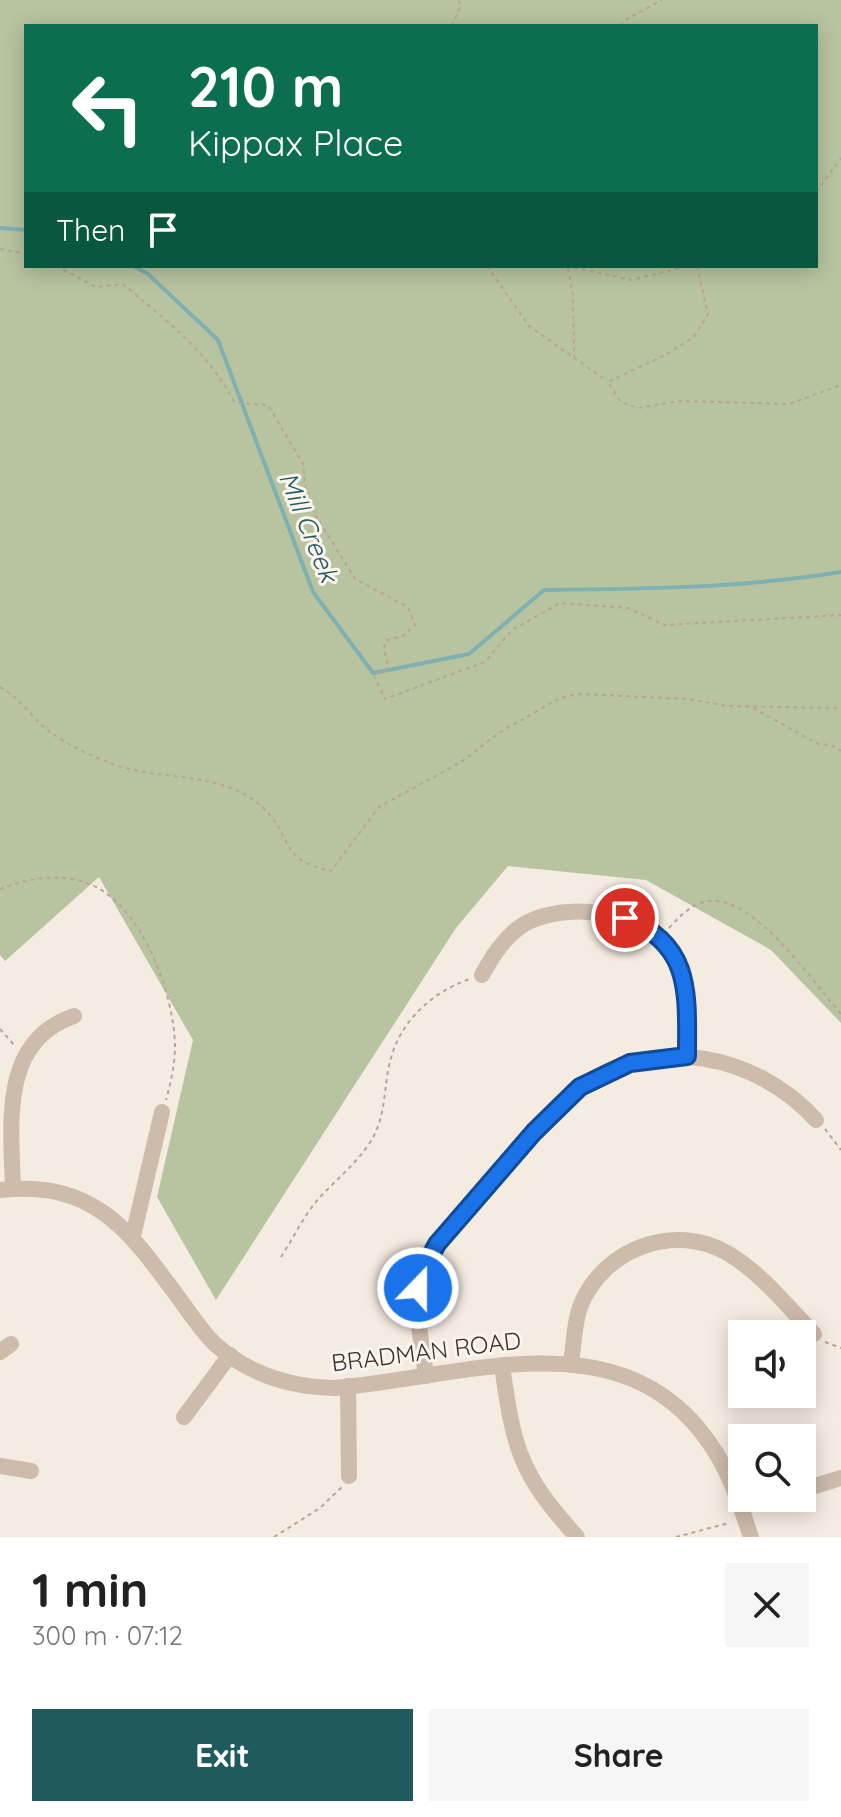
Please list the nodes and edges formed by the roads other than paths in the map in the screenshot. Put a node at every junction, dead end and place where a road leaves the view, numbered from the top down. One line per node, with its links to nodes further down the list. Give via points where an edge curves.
1 (482, 975): 3 (street, via 503,943 535,919 580,913 641,925 674,956 687,990)
2 (74, 1016): 6 (street, via 50,1027 23,1056 16,1072)
3 (687, 1056): 5 (street, via 770,1079); 12 (street, via 630,1063 580,1087 437,1244 418,1288)
4 (162, 1112): 7 (street)
5 (816, 1120)
6 (6, 1189): 7 (street, BRADMAN ROAD, via 73,1197 114,1218)
7 (133, 1236): 9 (street, BRADMAN ROAD, via 201,1328)
8 (800, 1320): 10 (street, via 727,1253 696,1242 664,1240 620,1258 594,1282 580,1308)
9 (230, 1355): 13 (street, BRADMAN ROAD, via 289,1383); 14 (street)
10 (571, 1362): 11 (street, BRADMAN ROAD); 19 (street, BRADMAN ROAD, via 625,1376 678,1408 716,1453)
11 (502, 1366): 12 (street, BRADMAN ROAD); 22 (street, via 523,1466 539,1494)
12 (426, 1376): 13 (street, BRADMAN ROAD)
13 (348, 1386): 17 (street)
14 (184, 1417)
15 (0, 1466): 16 (street)
16 (31, 1471)
17 (349, 1476)
18 (841, 1478): 20 (street)
19 (728, 1479)
20 (816, 1486)
21 (743, 1512): 23 (street, BRADMAN ROAD)
22 (577, 1537)
23 (751, 1537)

